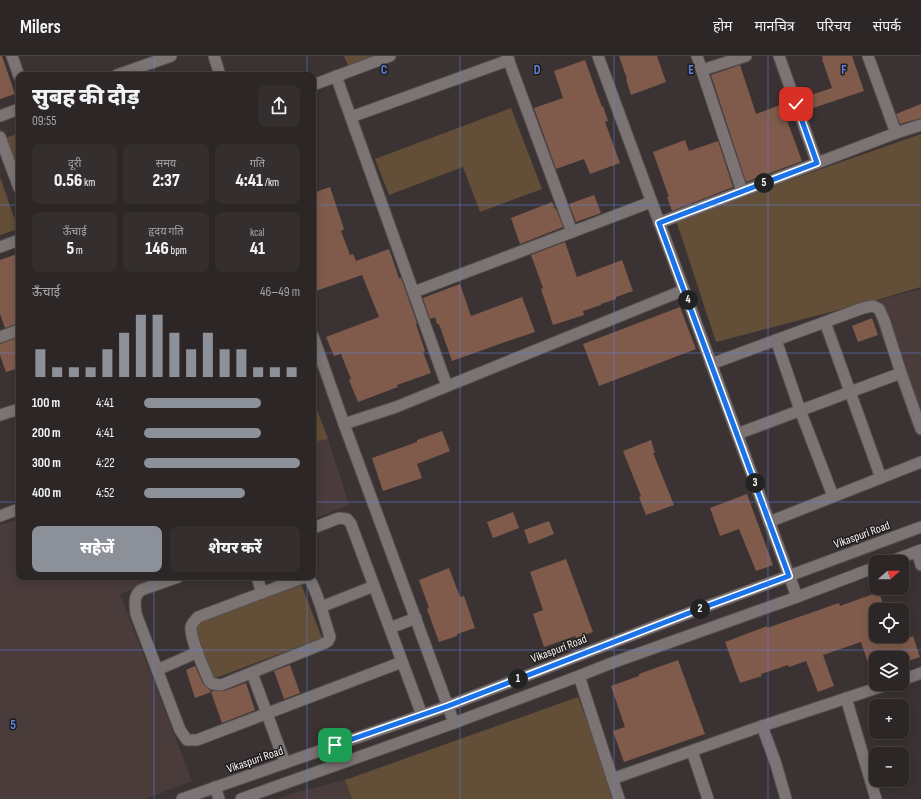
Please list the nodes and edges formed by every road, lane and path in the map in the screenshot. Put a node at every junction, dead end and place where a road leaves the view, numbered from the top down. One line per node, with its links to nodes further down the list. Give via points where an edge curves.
1 (12, 56): 12 (street)
2 (171, 56): 13 (street)
3 (390, 56): 15 (street)
4 (598, 56): 26 (street)
5 (697, 56): 11 (street)
6 (746, 56): 11 (street)
7 (779, 56): 23 (street)
8 (868, 56): 21 (street)
9 (217, 57): 14 (street)
10 (508, 58): 19 (street); 28 (street)
11 (702, 70): 25 (street)
12 (18, 72)
13 (126, 72)
14 (220, 72)
15 (336, 76): 16 (street); 19 (street)
16 (316, 84)
17 (16, 110): 18 (street)
18 (0, 116)
19 (351, 117): 32 (street)
20 (921, 125): 21 (street)
21 (896, 133): 23 (street)
22 (0, 137): 24 (street)
23 (817, 163): 25 (street)
24 (16, 180)
25 (742, 191): 27 (street)
26 (651, 202): 27 (street); 28 (street)
27 (659, 223): 31 (street)
28 (572, 232): 32 (street)
29 (16, 241): 30 (street)
30 (0, 247)
31 (684, 290): 38 (street); 40 (street)
32 (414, 292): 40 (street)
33 (825, 322): 36 (street); 39 (street, via 862,308 873,306 879,309); 41 (street)
34 (16, 331): 35 (street)
35 (0, 337)
36 (776, 340): 38 (street); 43 (street)
37 (316, 345): 45 (street)
38 (711, 364): 47 (street)
39 (901, 373): 41 (street); 46 (street)
40 (447, 386): 45 (street)
41 (849, 392): 43 (street); 49 (street)
42 (16, 410): 44 (street)
43 (800, 410): 47 (street); 50 (street)
44 (0, 415)
45 (344, 424): 69 (street)
46 (921, 429)
47 (737, 434): 53 (street)
48 (921, 462): 49 (street)
49 (881, 478): 50 (street)
50 (833, 496): 53 (street)
51 (16, 510): 52 (street)
52 (0, 516)
53 (769, 522): 60 (street)
54 (316, 527): 65 (street, via 339,518 347,519)
55 (921, 527): 60 (street, Vikaspuri Road)
56 (919, 551): 57 (street); 58 (street)
57 (908, 555)
58 (921, 565)
59 (869, 570): 67 (street)
60 (789, 576): 67 (street); 80 (street, Vikaspuri Road)
61 (169, 580): 73 (street, via 136,594 136,614)
62 (258, 580): 66 (street)
63 (296, 580): 66 (street)
64 (310, 580): 68 (street)
65 (374, 586): 68 (street); 70 (street)
66 (262, 593): 71 (street, via 198,617 191,627 192,638)
67 (797, 596): 76 (street)
68 (321, 607): 74 (street, via 330,637 328,641)
69 (416, 618): 70 (street); 80 (street)
70 (390, 628): 72 (street)
71 (198, 652): 73 (street); 74 (street, via 209,681 214,684 221,685)
72 (402, 662): 81 (street); 82 (street)
73 (157, 670): 81 (street, via 180,730 187,740 197,740)
74 (252, 673): 81 (street)
75 (921, 673): 77 (street)
76 (579, 676): 83 (street); 87 (street)
77 (909, 677)
78 (869, 691): 79 (street)
79 (846, 698): 84 (street); 95 (street)
80 (448, 706): 82 (street, Vikaspuri Road); 83 (street)
81 (267, 714): 86 (street)
82 (422, 715): 86 (street, Vikaspuri Road)
83 (454, 723): 91 (street)
84 (762, 726): 85 (street); 94 (street)
85 (692, 751): 87 (street); 93 (street)
86 (285, 763): 88 (street, Vikaspuri Road)
87 (612, 779): 92 (street)
88 (215, 787): 89 (street, Vikaspuri Road); 90 (street)
89 (182, 799)
90 (219, 799)
91 (241, 799)
92 (619, 799)
93 (708, 799)
94 (786, 799)
95 (876, 799)

